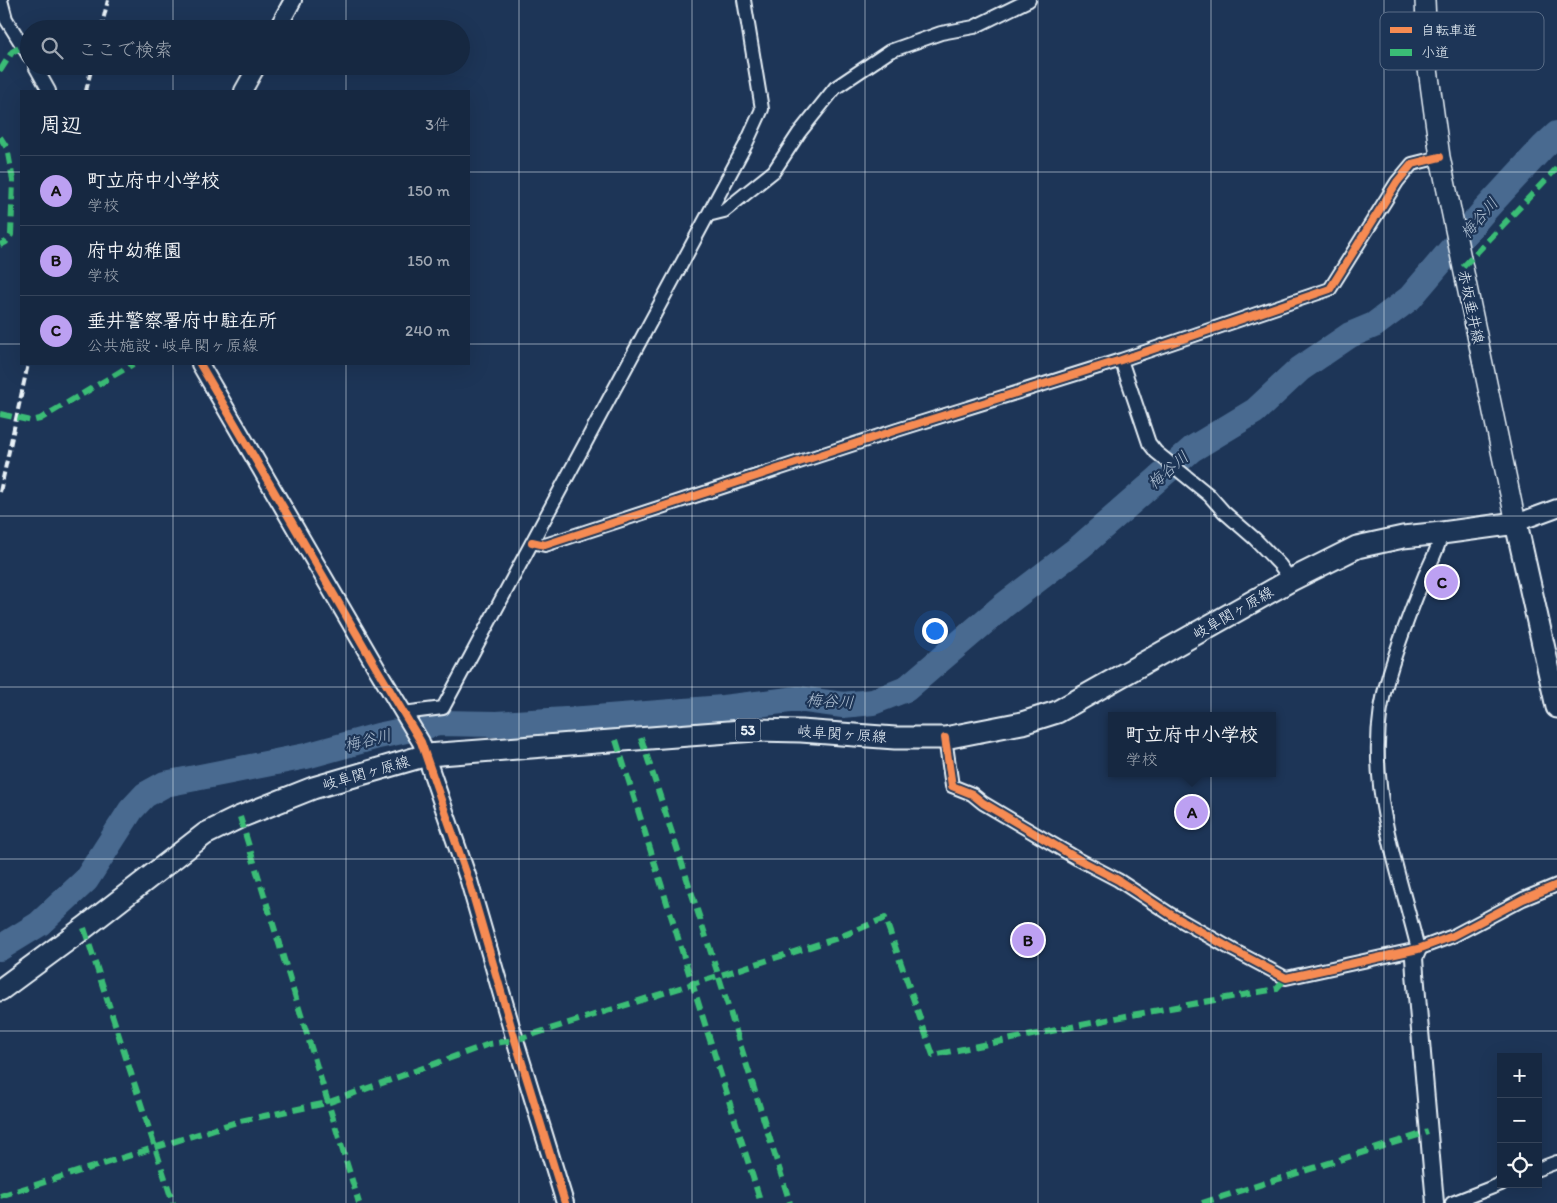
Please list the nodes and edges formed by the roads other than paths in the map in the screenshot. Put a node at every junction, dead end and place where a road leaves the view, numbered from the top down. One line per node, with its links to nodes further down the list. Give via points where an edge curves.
1 (1, 0): 6 (street, via 6,20)
2 (293, 0): 5 (street)
3 (744, 0): 13 (street, via 762,109)
4 (1029, 0): 13 (street, via 974,27 941,33 890,51 835,88 774,171 724,211)
5 (282, 20)
6 (20, 42)
7 (1428, 70): 12 (main road, 赤坂垂井線)
8 (40, 75): 10 (street)
9 (252, 75): 11 (street)
10 (48, 90)
11 (244, 90)
12 (1440, 157): 14 (street, via 1412,164 1397,182 1330,289); 17 (main road, 赤坂垂井線)
13 (708, 216): 19 (street)
14 (1121, 360): 19 (street, via 545,544); 20 (street, via 1149,442 1156,452 1209,495 1280,565)
15 (201, 365): 22 (street)
16 (1557, 508): 17 (street)
17 (1516, 523): 18 (main road, 岐阜関ヶ原線 / 53); 21 (main road)
18 (1442, 533): 20 (main road, 岐阜関ヶ原線 / 53, via 1357,547); 26 (street, via 1388,676 1381,706 1378,746 1378,780 1384,820)
19 (532, 542): 22 (street, via 443,708)
20 (1290, 580): 23 (main road, 岐阜関ヶ原線 / 53, via 1057,712 1022,723)
21 (1557, 707)
22 (405, 716): 24 (street)
23 (944, 738): 24 (main road, 岐阜関ヶ原線 / 53, via 755,730); 26 (street, via 952,786 972,794 1170,914 1286,978)
24 (424, 748): 27 (main road, 岐阜関ヶ原線 / 53, via 313,788 205,834); 31 (street, via 469,881)
25 (1557, 886): 26 (street, via 1523,899 1453,936)
26 (1418, 949): 32 (street, via 1414,973)
27 (0, 990)
28 (1557, 1162): 29 (street)
29 (1542, 1168)
30 (1497, 1186): 33 (street)
31 (565, 1203)
32 (1435, 1203)
33 (1452, 1203)

